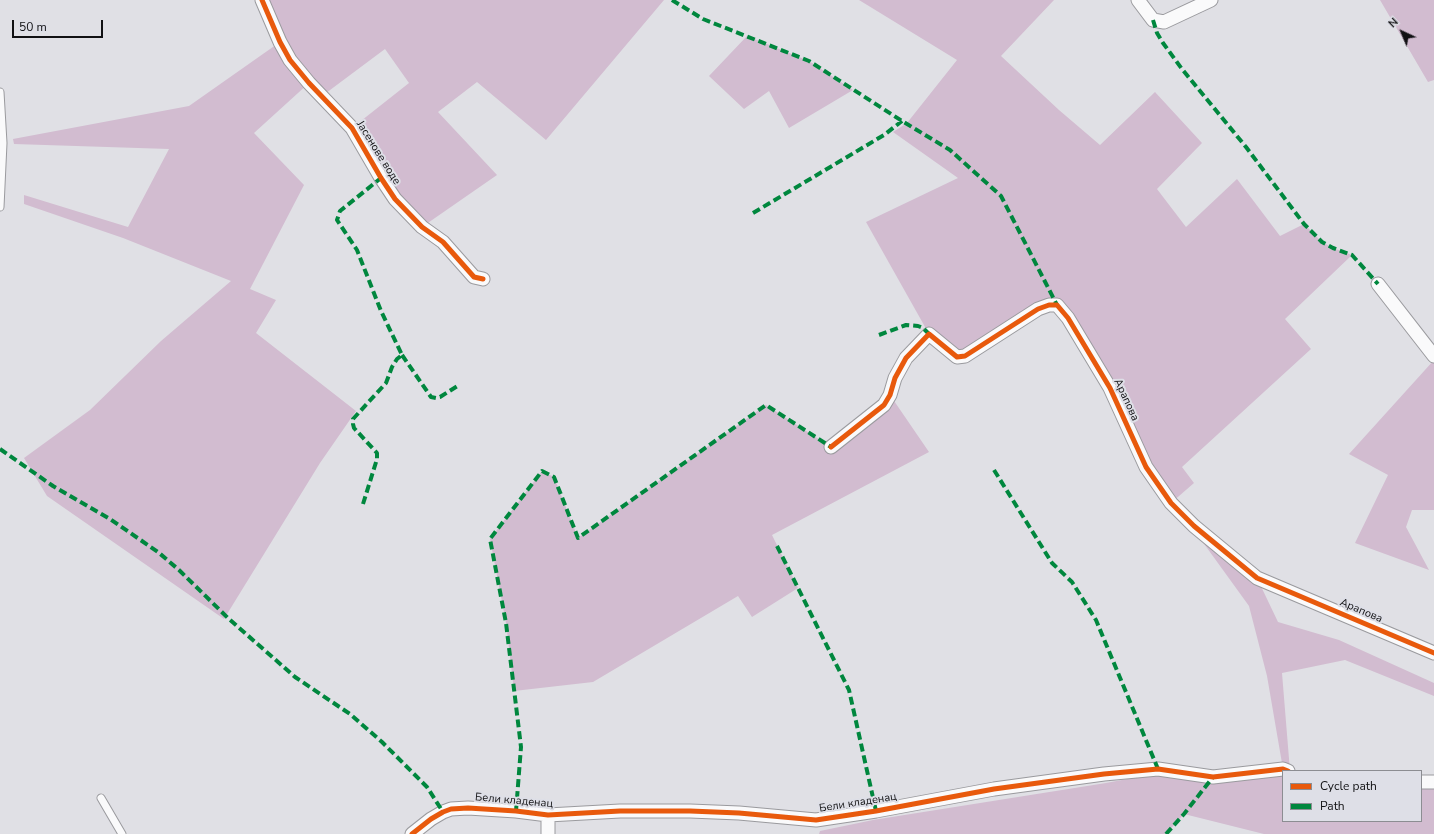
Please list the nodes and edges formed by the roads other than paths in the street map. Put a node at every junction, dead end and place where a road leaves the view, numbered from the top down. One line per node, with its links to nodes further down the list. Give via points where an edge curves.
1 (262, 0): 6 (street, Јасенове воде, via 290,60 352,128 395,199 422,228 442,242 474,277)
2 (1138, 0): 3 (street, via 1153,20 1164,22)
3 (1212, 0)
4 (0, 92): 5 (lane, via 4,143)
5 (0, 207)
6 (483, 279)
7 (1378, 284): 8 (street)
8 (1434, 356)
9 (831, 447): 10 (street, Арапова, via 884,405 906,358 929,334 957,357 965,356 1038,309 1057,305 1068,318 1110,388 1154,479 1171,503 1194,526 1257,578)
10 (1434, 653)
11 (1286, 770): 15 (street, Бели кладенац, via 1213,778 1158,769 1104,774 994,789 816,820 690,811)
12 (1422, 782): 13 (street)
13 (1434, 782)
14 (101, 798): 16 (lane)
15 (548, 815): 17 (street, Бели кладенац, via 516,810 451,809 431,819); 18 (street, Бели кладенац)
16 (122, 834)
17 (412, 834)
18 (548, 834)

